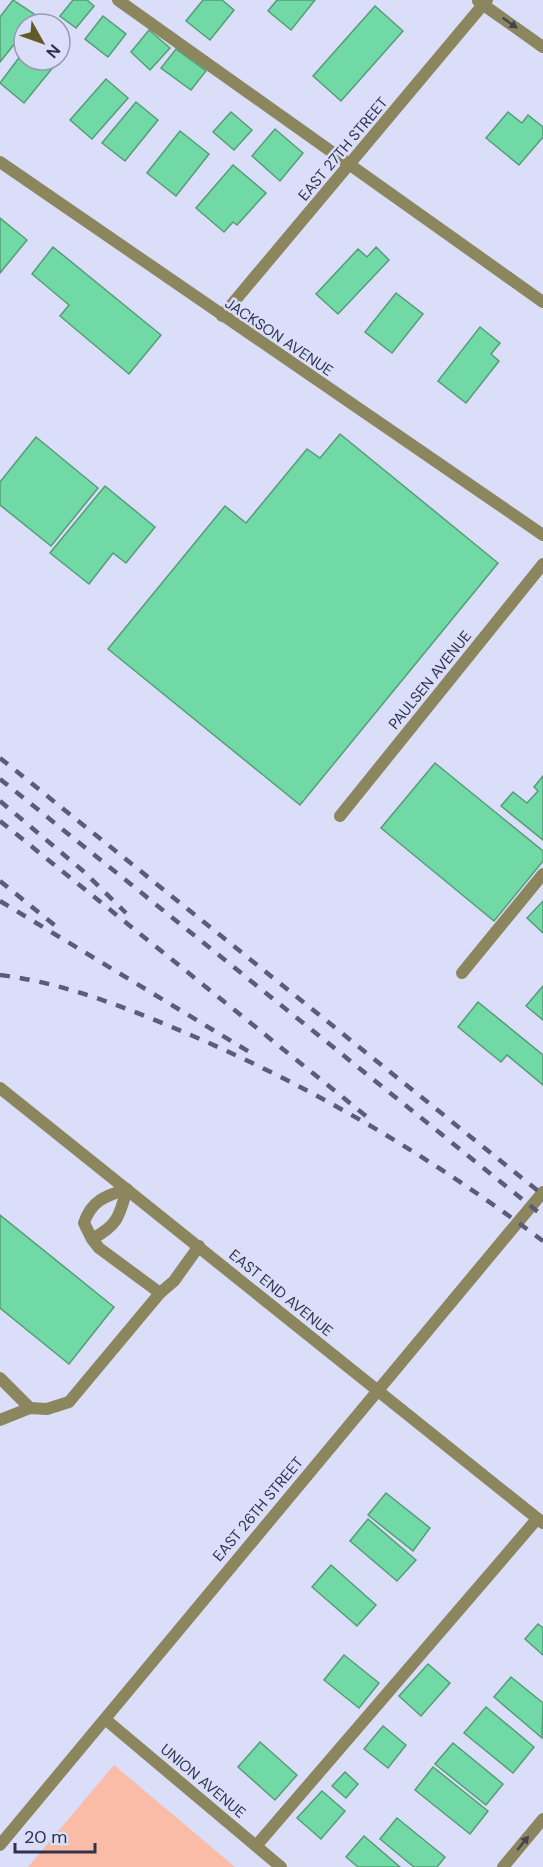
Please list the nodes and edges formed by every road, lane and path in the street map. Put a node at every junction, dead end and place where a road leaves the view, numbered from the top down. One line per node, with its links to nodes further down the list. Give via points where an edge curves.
1 (118, 0): 5 (street)
2 (482, 1): 3 (street, one-way to 3); 5 (street, EAST 27TH STREET)
3 (543, 46)
4 (0, 162): 7 (street, JACKSON AVENUE)
5 (349, 165): 6 (street); 7 (street, EAST 27TH STREET)
6 (543, 302)
7 (222, 316): 8 (street, JACKSON AVENUE)
8 (543, 535)
9 (543, 564): 10 (street, PAULSEN AVENUE)
10 (340, 816)
11 (543, 874): 12 (street)
12 (462, 974)
13 (0, 1088): 14 (street, EAST END AVENUE)
14 (127, 1189): 16 (street, via 112,1228); 16 (street, via 102,1197 88,1210 84,1223); 17 (street, EAST END AVENUE)
15 (542, 1193): 20 (street, EAST 26TH STREET)
16 (92, 1239): 18 (street)
17 (199, 1246): 18 (street, via 174,1281); 20 (street, EAST END AVENUE)
18 (160, 1293): 21 (street, via 69,1402 47,1409)
19 (0, 1378): 21 (street)
20 (377, 1389): 23 (street, EAST END AVENUE); 24 (street, EAST 26TH STREET)
21 (30, 1408): 22 (street)
22 (0, 1420)
23 (540, 1521): 27 (street)
24 (105, 1719): 26 (street, EAST 26TH STREET); 27 (street, UNION AVENUE)
25 (543, 1819): 29 (street, one-way to 25)
26 (0, 1845)
27 (255, 1846): 28 (street, UNION AVENUE)
28 (281, 1867)
29 (503, 1867)

